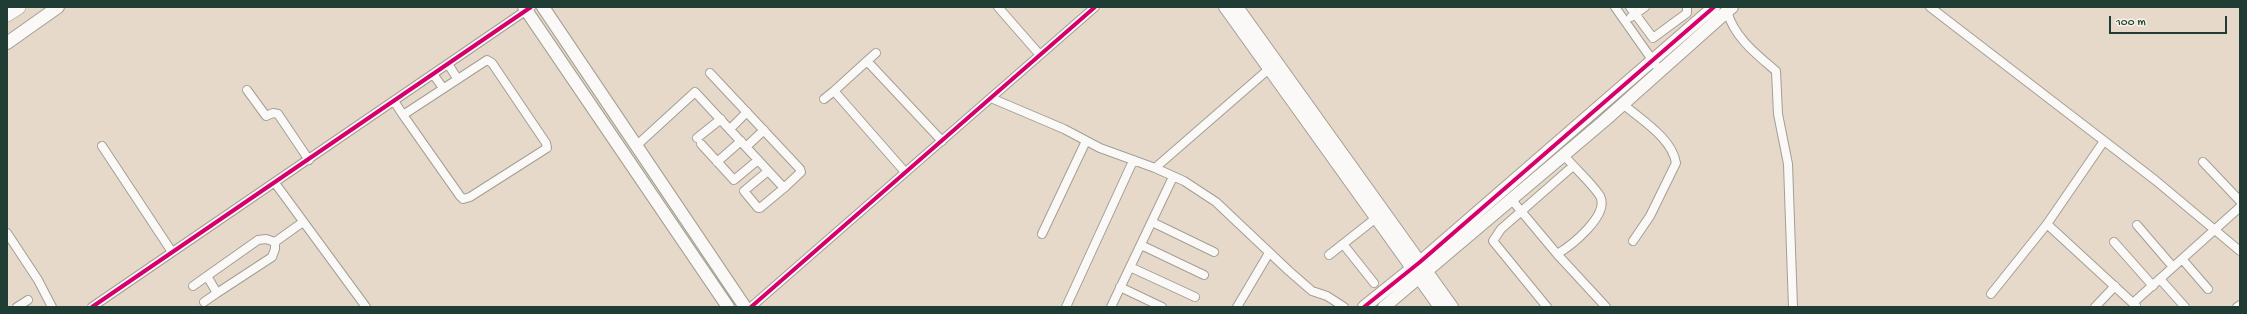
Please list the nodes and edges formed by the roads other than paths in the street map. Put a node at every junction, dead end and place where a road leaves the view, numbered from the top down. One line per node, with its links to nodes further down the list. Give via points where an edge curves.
1 (18, 7): 16 (highway)
2 (58, 7): 19 (street)
3 (543, 7): 46 (street)
4 (998, 7): 21 (street)
5 (1095, 7): 21 (street)
6 (1225, 7): 25 (street)
7 (1238, 7): 86 (street)
8 (1615, 7): 18 (street)
9 (1630, 7): 17 (street)
10 (1645, 7): 17 (street)
11 (1687, 7): 17 (street, via 1687,13 1653,38)
12 (1714, 7): 24 (street)
13 (1930, 7): 43 (street)
14 (527, 8): 23 (street); 107 (street)
15 (1729, 9): 24 (street); 121 (street, via 1730,22 1737,35 1776,71 1778,114 1788,164)
16 (7, 14)
17 (1635, 14): 18 (street)
18 (1625, 22): 24 (street)
19 (7, 43)
20 (876, 52): 22 (street)
21 (1040, 55): 32 (street)
22 (867, 61): 31 (street); 41 (street)
23 (448, 64): 27 (street); 28 (street)
24 (1656, 66): 35 (street); 86 (street)
25 (1270, 68): 54 (street); 64 (street)
26 (710, 73): 36 (street)
27 (433, 74): 29 (street); 34 (street)
28 (457, 78): 29 (street); 37 (street, via 484,61 490,61 547,148 463,199)
29 (443, 88): 37 (street)
30 (247, 90): 48 (street, via 266,116 278,114)
31 (834, 91): 33 (street); 56 (street)
32 (991, 98): 41 (street); 42 (street)
33 (824, 99)
34 (394, 101): 37 (street); 48 (street)
35 (1623, 104): 47 (street); 72 (street, via 1660,136 1675,155 1676,163 1650,216)
36 (747, 112): 39 (street); 40 (street)
37 (403, 115)
38 (720, 119): 39 (street); 46 (street, via 698,94 692,92); 51 (street, via 699,141)
39 (730, 129): 44 (street)
40 (764, 130): 44 (street); 59 (street, via 801,170)
41 (942, 141): 56 (street)
42 (1086, 141): 50 (street); 71 (street)
43 (2104, 141): 67 (street); 69 (street)
44 (743, 144): 49 (street); 51 (street)
45 (102, 146): 78 (street)
46 (636, 146): 108 (street)
47 (1564, 154): 53 (street); 60 (street)
48 (309, 160): 58 (street)
49 (758, 160): 51 (street, via 734,180); 55 (street)
50 (1134, 161): 54 (street); 110 (street)
51 (717, 162)
52 (2203, 162): 61 (street)
53 (1573, 166): 63 (street); 81 (street, via 1599,196 1601,208 1595,221)
54 (1155, 168): 57 (street)
55 (768, 171): 59 (street); 59 (street, via 744,191 758,208)
56 (905, 172): 109 (street)
57 (1172, 176): 66 (street); 80 (street, via 1216,202)
58 (274, 183): 65 (street); 78 (street)
59 (784, 188)
60 (1511, 199): 63 (street); 86 (street)
61 (2240, 201)
62 (2240, 207): 69 (street)
63 (1520, 211): 81 (street); 119 (street, via 1501,229 1493,241)
64 (1376, 218): 75 (street); 86 (street)
65 (303, 222): 73 (street); 106 (street)
66 (1152, 222): 76 (street); 79 (street)
67 (2047, 224): 92 (street); 97 (street)
68 (2137, 225): 85 (street)
69 (2214, 230): 77 (street); 83 (street)
70 (7, 233): 104 (street, via 38,280)
71 (1042, 234)
72 (1633, 241)
73 (275, 242): 88 (street, via 258,240); 96 (street, via 272,257)
74 (2114, 242): 93 (street)
75 (1343, 244): 82 (street); 90 (street)
76 (1141, 245): 84 (street); 87 (street)
77 (2240, 250)
78 (172, 252): 105 (street)
79 (1214, 252)
80 (1270, 253): 113 (street); 114 (street, via 1312,291 1327,296)
81 (1557, 254): 120 (street)
82 (1329, 255)
83 (2182, 259): 85 (street); 95 (street)
84 (1130, 267): 94 (street); 98 (street)
85 (2174, 267): 89 (street)
86 (1419, 269): 115 (street); 116 (street); 117 (street); 118 (street)
87 (1204, 275)
88 (207, 276): 91 (street); 96 (street)
89 (2160, 279): 93 (street); 123 (street)
90 (1374, 283)
91 (193, 286)
92 (2115, 286): 101 (street); 122 (street)
93 (2153, 286): 101 (street)
94 (1120, 287): 111 (street); 112 (street)
95 (2208, 289)
96 (217, 292): 100 (street)
97 (1991, 294)
98 (1195, 297)
99 (28, 300): 103 (street)
100 (204, 302)
101 (2135, 305)
102 (2240, 305): 124 (street)
103 (17, 307)
104 (52, 307)
105 (92, 307)
106 (366, 307)
107 (728, 307)
108 (745, 307)
109 (752, 307)
110 (1066, 307)
111 (1111, 307)
112 (1162, 307)
113 (1237, 307)
114 (1344, 307)
115 (1364, 307)
116 (1384, 307)
117 (1440, 307)
118 (1452, 307)
119 (1547, 307)
120 (1606, 307)
121 (1793, 307)
122 (2095, 307)
123 (2185, 307)
124 (2237, 307)

